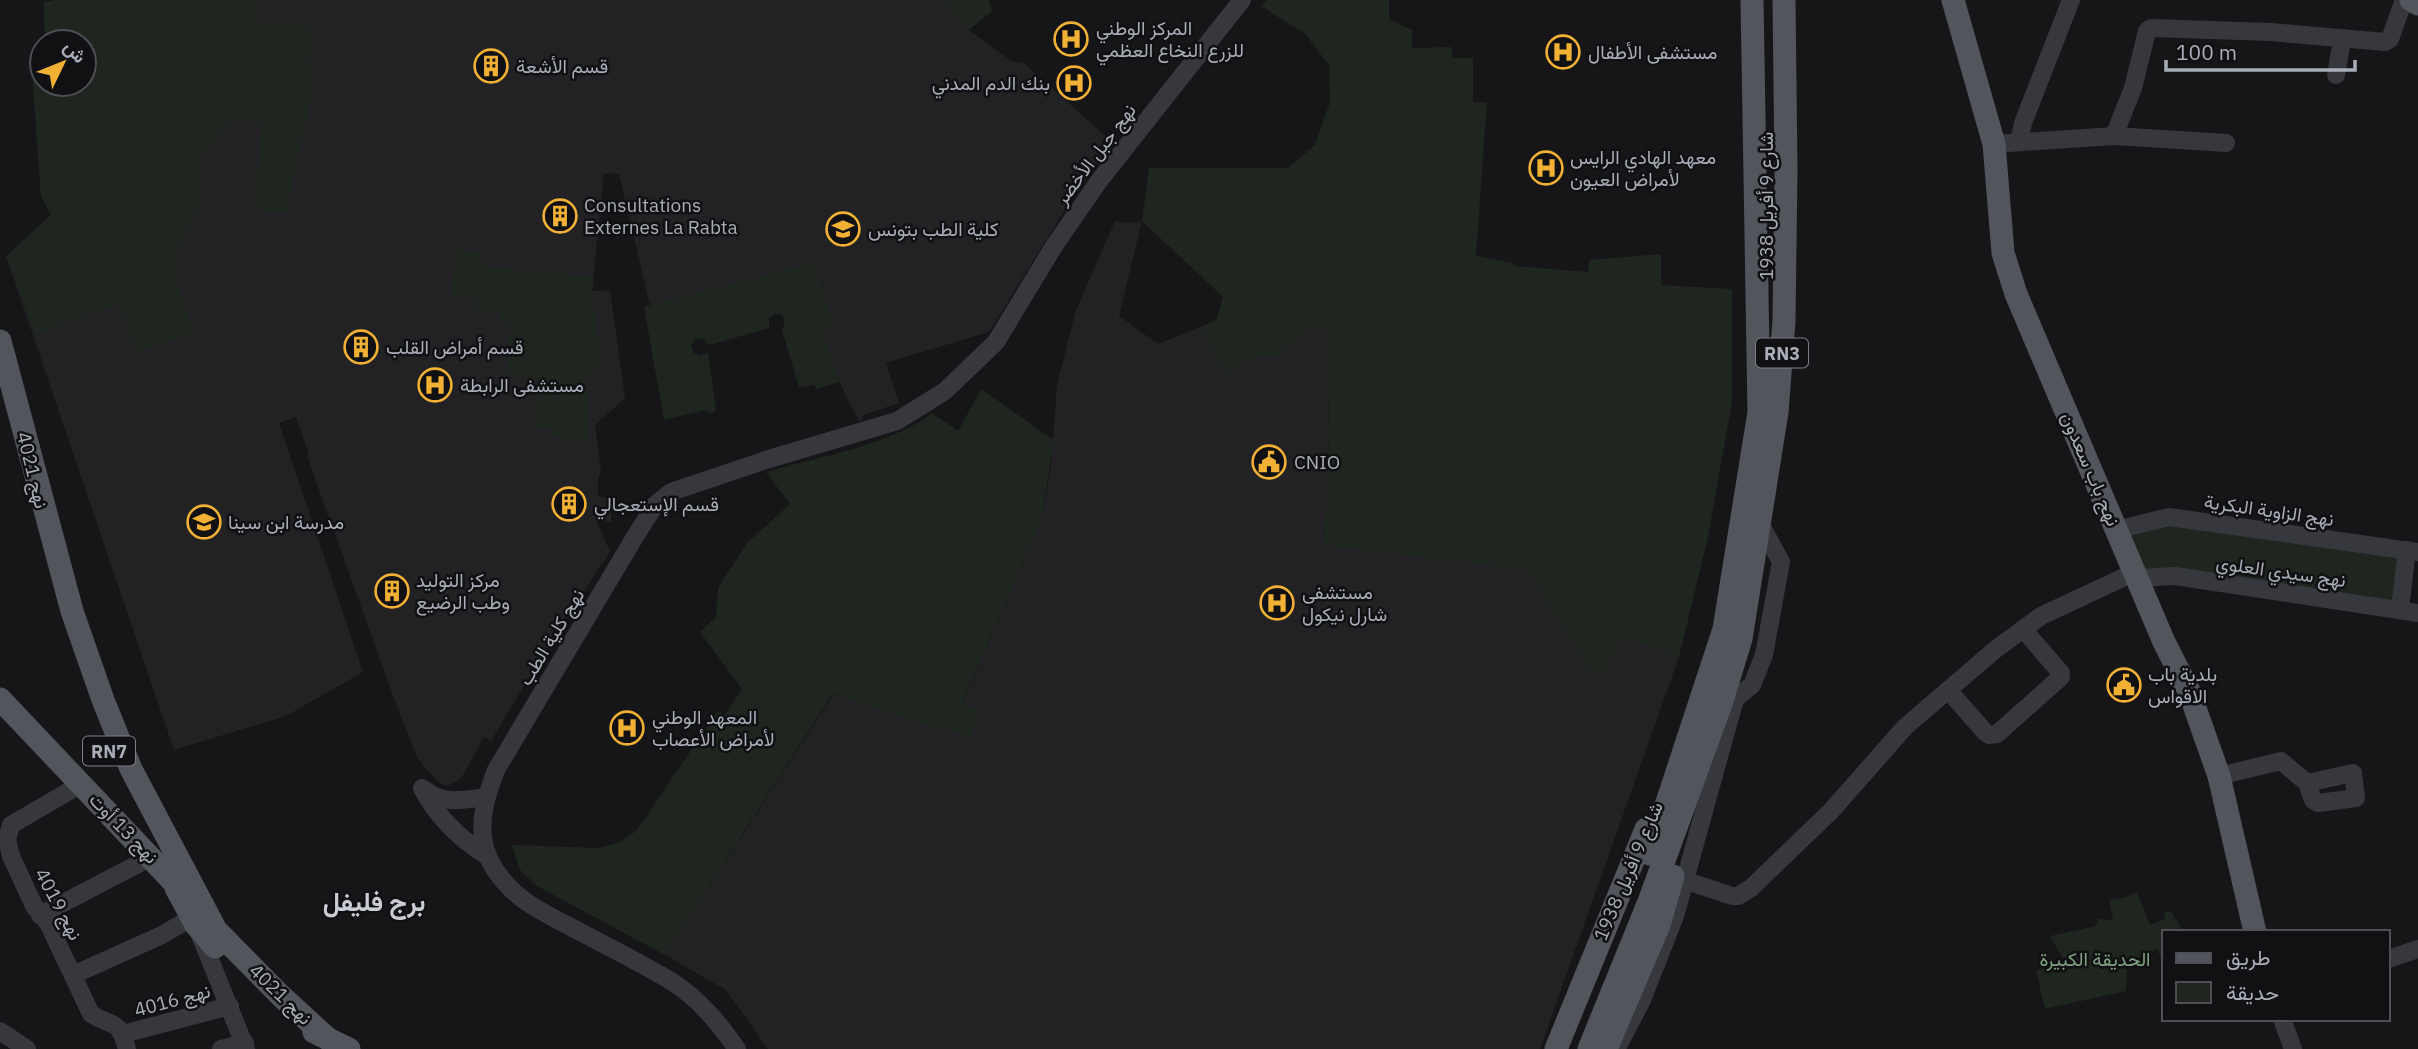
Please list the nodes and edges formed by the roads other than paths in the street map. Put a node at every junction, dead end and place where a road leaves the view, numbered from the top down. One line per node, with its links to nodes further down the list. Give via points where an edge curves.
1 (1242, 0): 18 (street, نهج جبل الأخضر, via 1099,181)
2 (1752, 0): 20 (main road, شارع 9 أفريل 1938 / RN3)
3 (1765, 0): 20 (main road, شارع 9 أفريل 1938, via 1764,391)
4 (1774, 0): 20 (main road, شارع 9 أفريل 1938, via 1779,321)
5 (1784, 0): 20 (main road, شارع 9 أفريل 1938 / RN3, via 1784,309)
6 (1954, 0): 16 (main road, نهج باب سعدون)
7 (2071, 0): 14 (street)
8 (2404, 0): 11 (street, via 2390,39)
9 (2411, 0): 10 (main road)
10 (2418, 4)
11 (2342, 40): 12 (street); 13 (street, via 2151,28)
12 (2336, 75)
13 (2114, 136): 14 (street); 15 (street)
14 (2018, 142): 16 (street)
15 (2226, 143)
16 (1994, 144): 22 (main road, نهج باب سعدون, via 2004,253 2016,294)
17 (0, 341): 41 (main road, نهج 4021 / RN7, via 64,585 99,688)
18 (996, 342): 34 (street, نهج كلية الطب, via 945,391 897,421 663,497 496,770)
19 (0, 399): 37 (main road, نهج 4021 / RN7, via 48,588 119,774)
20 (1768, 412): 21 (main road, شارع 9 أفريل 1938 / RN3); 29 (main road, شارع 9 أفريل 1938 / RN3)
21 (1761, 525): 29 (main road, شارع 9 أفريل 1938 / RN3, via 1739,650); 38 (street, via 1781,562 1764,654 1752,685 1735,699)
22 (2116, 530): 23 (street, نهج الزاوية البكرية, via 2169,517); 24 (main road, نهج باب سعدون)
23 (2413, 551): 25 (street)
24 (2136, 575): 25 (street, نهج سيدي العلوي, via 2175,576); 27 (street, via 2073,600); 31 (main road, نهج باب سعدون, via 2189,691)
25 (2400, 609): 26 (street, نهج سيدي العلوي)
26 (2418, 613)
27 (2023, 629): 28 (street); 28 (street, via 2062,677 1997,734 1984,733)
28 (1948, 690): 38 (street, via 1897,735 1831,811 1751,888 1732,896)
29 (1713, 698): 49 (main road, شارع 9 أفريل 1938 / RN3, via 1635,900); 49 (main road, شارع 9 أفريل 1938, via 1659,925); 55 (main road, شارع 9 أفريل 1938, via 1619,889)
30 (1, 713): 33 (main road, نهج 13 أوت); 37 (main road, نهج 13 أوت)
31 (2218, 776): 32 (street, via 2281,761); 40 (main road, نهج باب سعدون)
32 (2306, 783): 32 (street, via 2316,803 2356,798 2353,773)
33 (71, 790): 36 (main road, نهج 13 أوت); 39 (street, نهج 4019, via 11,825 7,832 11,856)
34 (486, 797): 35 (street, نهج كلية الطب, via 482,816); 35 (street, via 446,800 422,788 457,834)
35 (487, 856): 54 (street, نهج كلية الطب, via 511,890 697,1000)
36 (140, 863): 39 (street); 41 (main road, نهج 13 أوت)
37 (169, 874): 41 (main road, نهج 13 أوت)
38 (1684, 880): 56 (street, via 1642,1000)
39 (40, 915): 44 (street, نهج 4019)
40 (2255, 930)
41 (204, 935): 44 (street, via 162,935); 45 (street); 53 (main road, نهج 4021 / RN7, via 328,1039)
42 (2418, 949): 43 (street)
43 (2390, 958)
44 (73, 975): 48 (street, نهج 4019, via 91,1014 116,1024)
45 (230, 1006): 48 (street, نهج 4016); 50 (street)
46 (2283, 1021): 57 (street)
47 (0, 1031): 51 (street)
48 (125, 1042)
49 (1589, 1043)
50 (245, 1046): 52 (street)
51 (27, 1049)
52 (221, 1049)
53 (349, 1049)
54 (737, 1049)
55 (1556, 1049)
56 (1616, 1049)
57 (2293, 1049)

